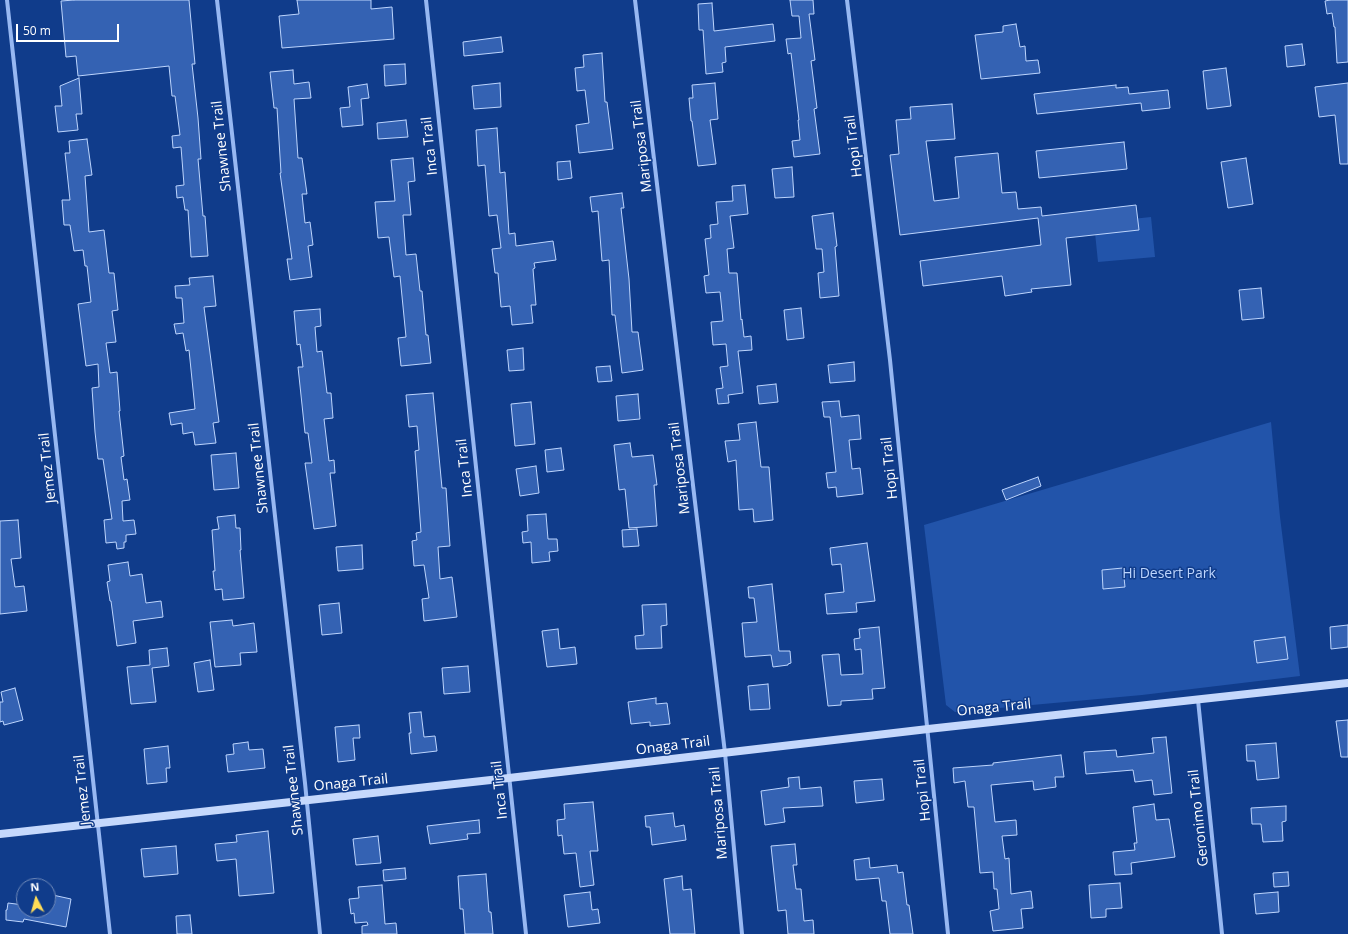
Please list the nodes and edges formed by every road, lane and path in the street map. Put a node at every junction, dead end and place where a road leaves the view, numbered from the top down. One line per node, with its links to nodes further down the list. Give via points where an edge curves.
1 (7, 0): 12 (street, Jemez Trail)
2 (217, 0): 11 (street, Shawnee Trail)
3 (426, 0): 10 (street, Inca Trail)
4 (635, 0): 9 (street, Mariposa Trail)
5 (847, 0): 8 (street, Hopi Trail, via 890,360)
6 (1348, 683): 7 (street, Onaga Trail)
7 (1198, 700): 8 (street, Onaga Trail); 19 (street, Geronimo Trail)
8 (928, 728): 9 (street, Onaga Trail); 18 (street, Hopi Trail)
9 (725, 753): 10 (street, Onaga Trail); 17 (street, Mariposa Trail)
10 (510, 778): 11 (street, Onaga Trail); 16 (street, Inca Trail)
11 (307, 800): 12 (street, Onaga Trail); 15 (street, Shawnee Trail)
12 (98, 823): 13 (street, Onaga Trail); 14 (street, Jemez Trail)
13 (0, 834)
14 (110, 934)
15 (320, 934)
16 (526, 934)
17 (742, 934)
18 (948, 934)
19 (1222, 934)

